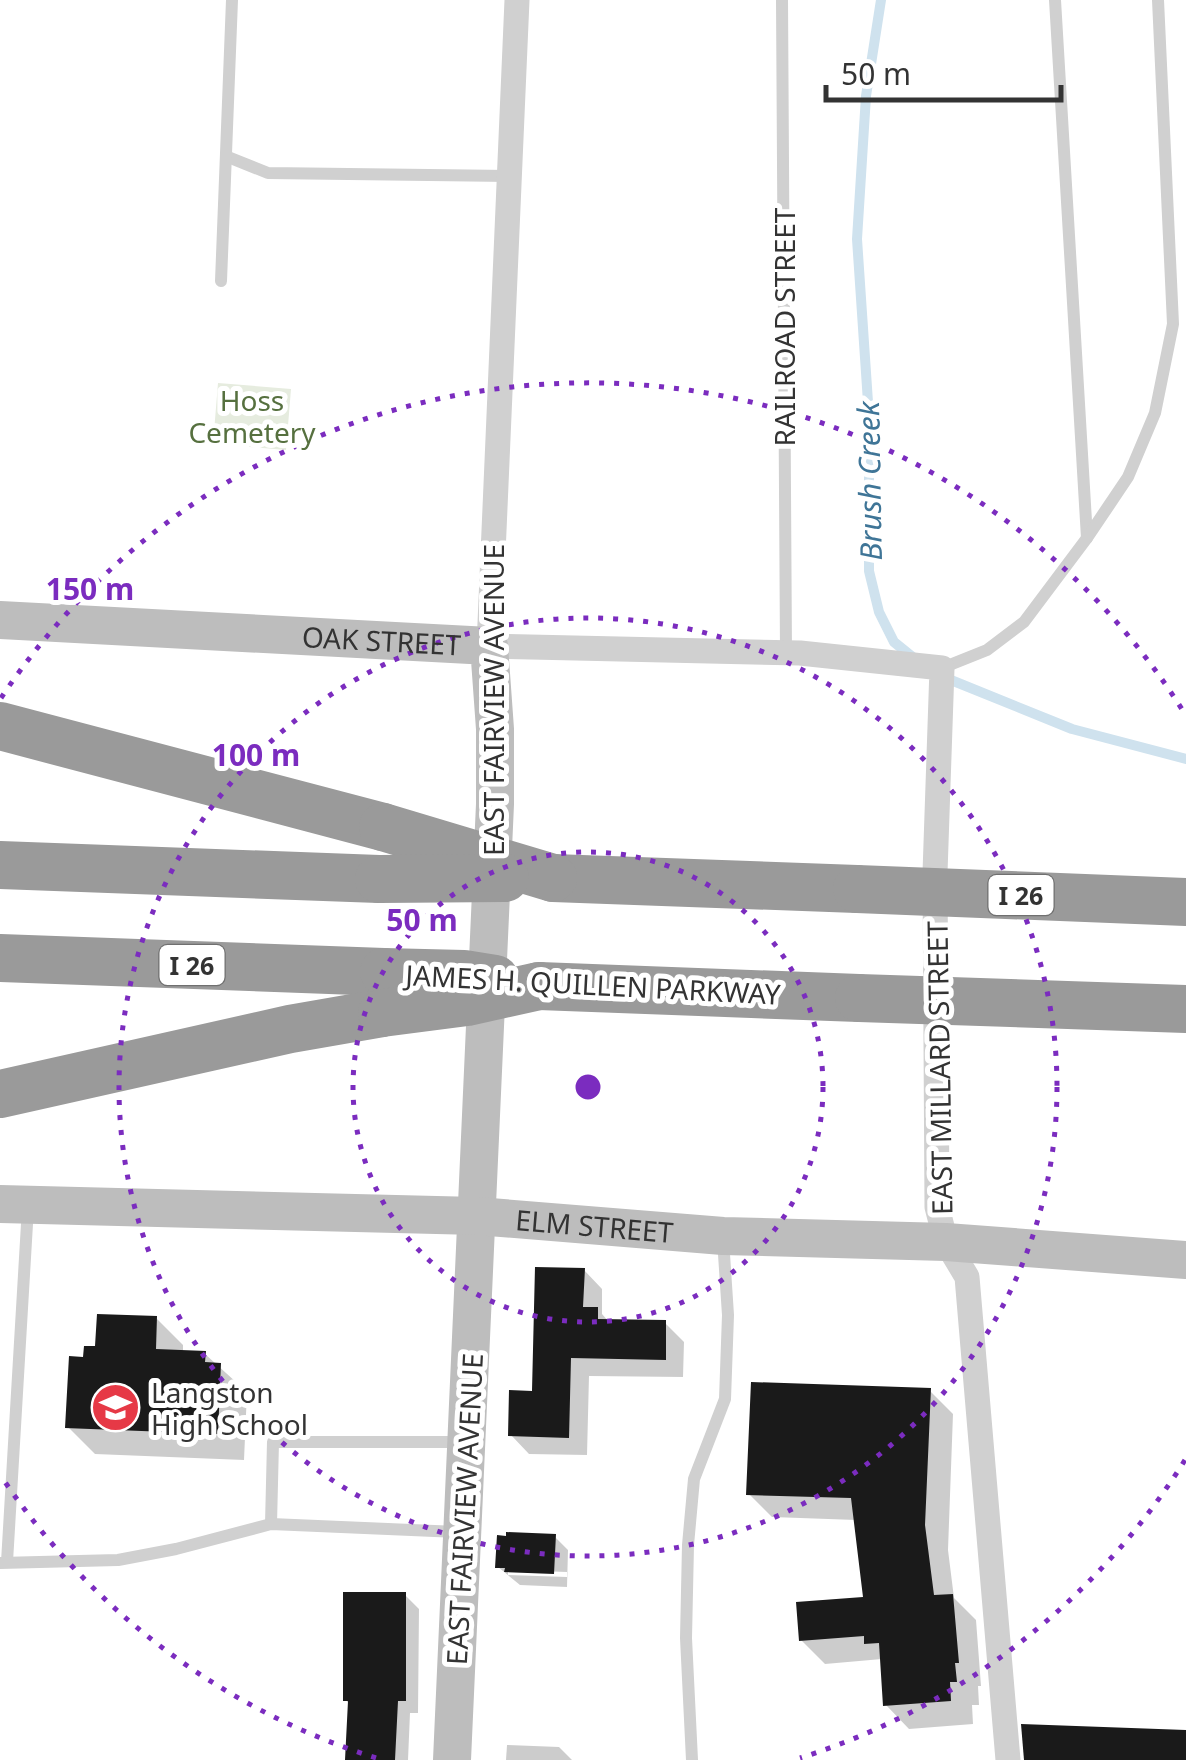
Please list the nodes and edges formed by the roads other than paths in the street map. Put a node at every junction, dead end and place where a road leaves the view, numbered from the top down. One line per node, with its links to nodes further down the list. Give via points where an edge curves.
1 (232, 0): 6 (lane)
2 (517, 0): 7 (street, EAST FAIRVIEW AVENUE)
3 (782, 0): 12 (lane, RAILROAD STREET)
4 (1055, 0): 9 (lane)
5 (1158, 0): 9 (lane, via 1173,324 1155,413 1128,477)
6 (228, 157): 7 (lane, via 268,173); 8 (lane)
7 (509, 176): 11 (street, EAST FAIRVIEW AVENUE)
8 (222, 282)
9 (1087, 538): 13 (lane, via 1024,622 987,650)
10 (0, 620): 11 (street, OAK STREET)
11 (489, 646): 12 (street, OAK STREET); 23 (street, EAST FAIRVIEW AVENUE, via 495,804)
12 (786, 653): 13 (street, OAK STREET)
13 (942, 668): 25 (street, EAST MILLARD STREET, via 934,1024 937,1207)
14 (0, 726): 16 (highway, bridge)
15 (0, 865): 16 (highway, I 26, bridge)
16 (573, 879): 17 (highway, I 26, bridge)
17 (1186, 902)
18 (0, 958): 19 (highway, JAMES H. QUILLEN PARKWAY / I 26)
19 (383, 992): 20 (highway, JAMES H. QUILLEN PARKWAY / I 26, bridge, via 464,974 562,987); 21 (highway, via 290,1030)
20 (1186, 1009)
21 (0, 1094)
22 (14, 1204): 23 (street, ELM STREET); 30 (lane)
23 (477, 1216): 24 (street, ELM STREET); 27 (street, EAST FAIRVIEW AVENUE)
24 (723, 1236): 25 (street, ELM STREET); 32 (lane, via 724,1399 694,1479 688,1546)
25 (946, 1242): 26 (street, ELM STREET); 33 (street, EAST MILLARD STREET, via 966,1277)
26 (1186, 1260)
27 (467, 1442): 28 (lane, via 273,1442); 29 (street, EAST FAIRVIEW AVENUE)
28 (271, 1524): 29 (lane); 30 (lane, via 118,1560)
29 (462, 1532): 31 (street, EAST FAIRVIEW AVENUE)
30 (4, 1563)
31 (452, 1760)
32 (692, 1760)
33 (1008, 1760)

